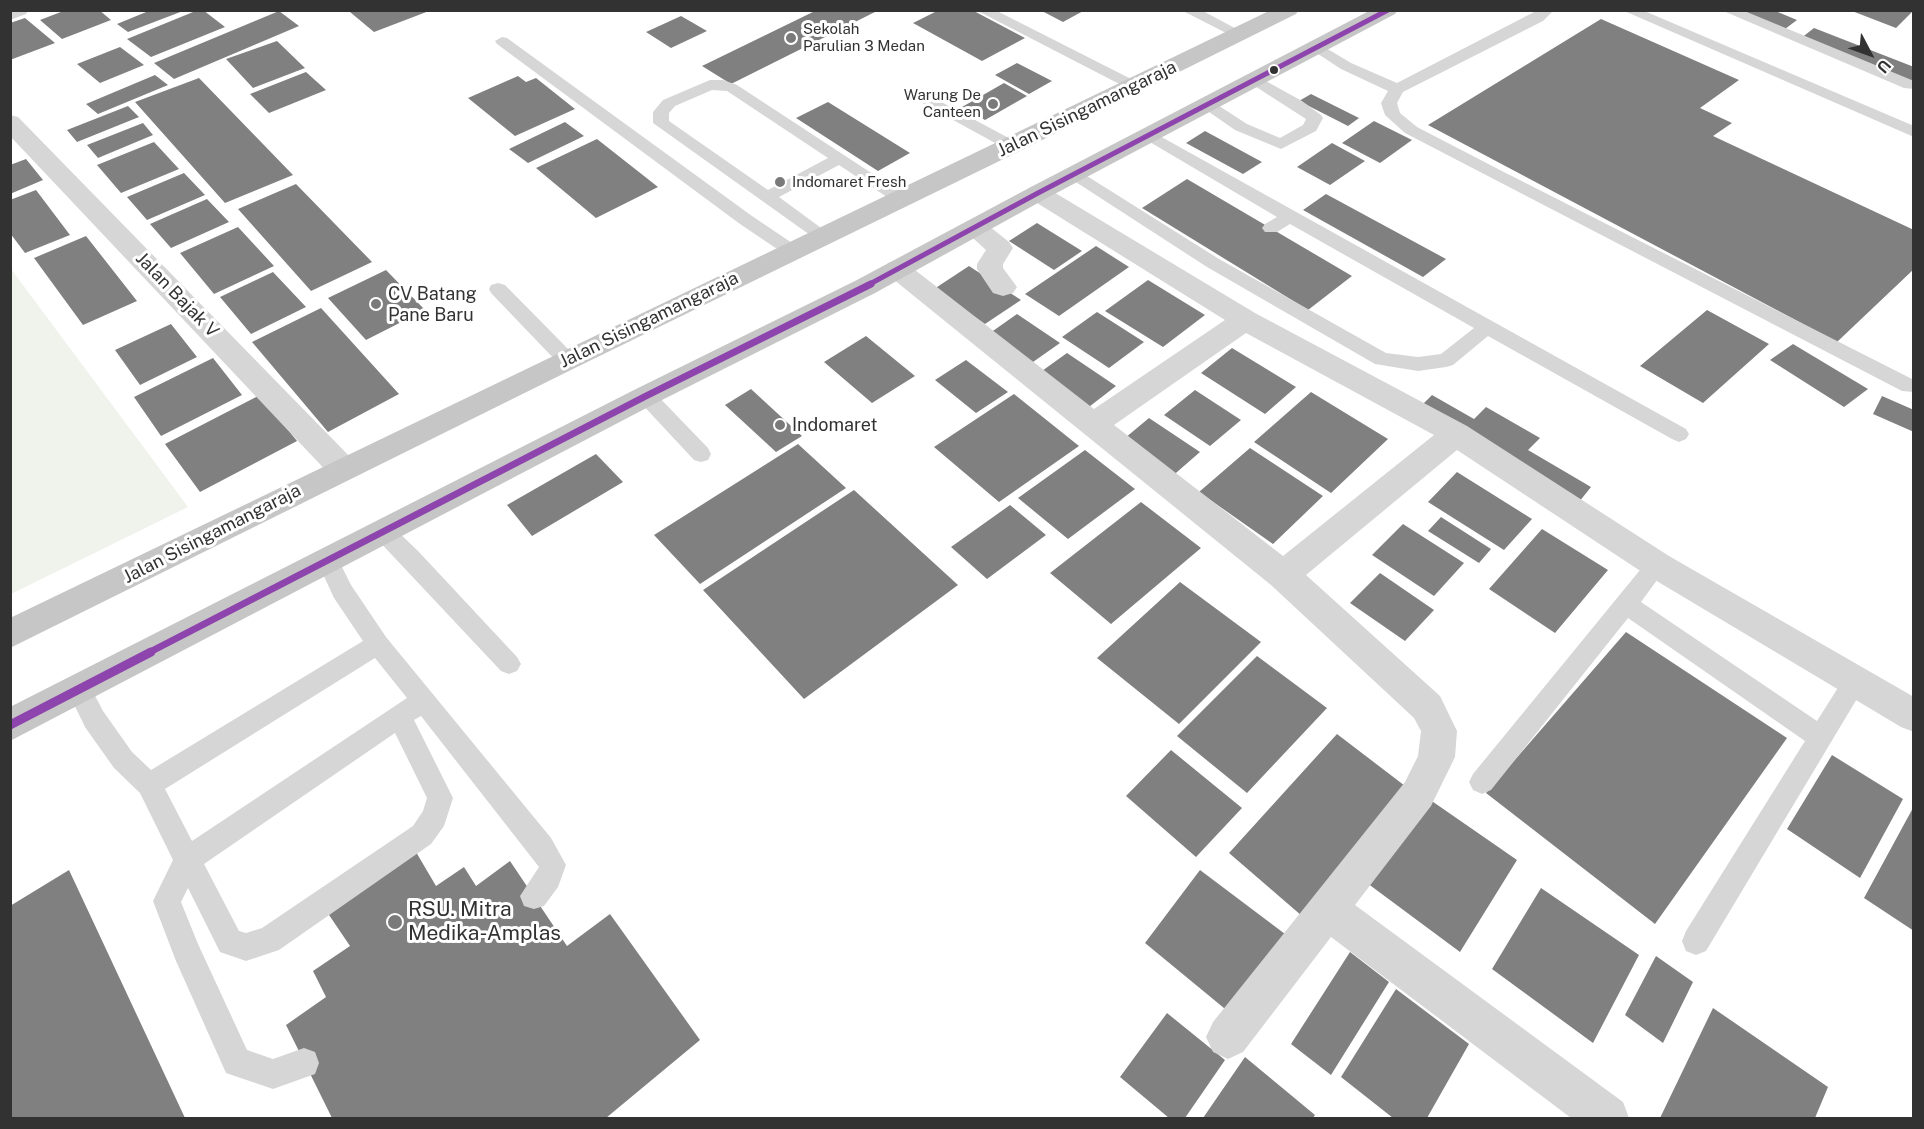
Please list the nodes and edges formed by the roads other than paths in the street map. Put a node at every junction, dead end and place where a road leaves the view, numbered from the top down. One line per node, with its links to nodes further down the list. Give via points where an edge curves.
1 (19, 10): 9 (street)
2 (983, 10): 15 (lane)
3 (1188, 10): 10 (lane)
4 (1388, 10): 12 (highway)
5 (1547, 10): 16 (lane)
6 (1629, 10): 20 (lane)
7 (1728, 10): 14 (lane)
8 (1287, 11): 10 (highway, Jalan Sisingamangaraja)
9 (10, 14)
10 (1239, 34): 15 (highway, Jalan Sisingamangaraja)
11 (502, 41): 32 (lane)
12 (1316, 48): 13 (highway); 16 (lane)
13 (1255, 80): 18 (highway); 18 (lane, via 1315,118 1311,128 1281,144 1241,128)
14 (1909, 85)
15 (1134, 86): 22 (highway, Jalan Sisingamangaraja)
16 (1397, 89): 39 (lane, via 1389,103 1393,115 1411,130)
17 (919, 95): 22 (lane)
18 (1207, 105): 21 (highway)
19 (10, 122): 45 (street, Jalan Bajak V)
20 (1914, 132)
21 (1149, 135): 24 (highway); 28 (lane)
22 (1012, 146): 27 (highway, Jalan Sisingamangaraja)
23 (840, 158): 26 (lane); 26 (lane, via 723,85 710,85 669,103 661,112 660,123); 27 (lane)
24 (1073, 175): 25 (highway); 37 (lane, via 1382,359 1418,364 1446,360)
25 (1038, 194): 29 (highway); 36 (street)
26 (767, 197): 31 (lane)
27 (902, 199): 31 (highway, Jalan Sisingamangaraja)
28 (1290, 217): 30 (lane); 37 (lane)
29 (975, 228): 33 (highway); 34 (street, via 1001,249 990,269)
30 (1271, 228)
31 (823, 236): 32 (highway, Jalan Sisingamangaraja)
32 (792, 251): 38 (highway, Jalan Sisingamangaraja)
33 (897, 268): 40 (highway); 41 (street)
34 (1003, 287)
35 (498, 289): 38 (lane)
36 (1245, 320): 41 (street); 42 (street)
37 (1486, 328): 43 (lane)
38 (567, 360): 45 (highway, Jalan Sisingamangaraja)
39 (1909, 386)
40 (646, 396): 44 (lane); 46 (highway)
41 (1093, 424): 49 (street)
42 (1456, 434): 48 (street); 49 (street)
43 (1679, 434)
44 (701, 454)
45 (343, 469): 51 (highway, Jalan Sisingamangaraja)
46 (384, 532): 47 (highway); 53 (lane)
47 (328, 561): 52 (lane, via 342,591); 55 (highway)
48 (1657, 564): 50 (lane); 54 (street)
49 (1283, 574): 65 (street, via 1427,707 1439,730 1436,757 1418,794)
50 (1626, 604): 60 (lane); 61 (lane)
51 (10, 633)
52 (378, 644): 56 (lane); 62 (lane)
53 (508, 664)
54 (1855, 682): 57 (street); 60 (lane)
55 (79, 690): 59 (highway); 62 (lane, via 123,760)
56 (424, 700): 58 (lane); 64 (lane, via 553,865)
57 (1914, 716)
58 (400, 717): 63 (lane); 63 (lane, via 440,798 435,817 422,835 269,940 246,947 230,942)
59 (10, 725)
60 (1821, 738): 66 (lane)
61 (1482, 782)
62 (149, 785): 63 (lane)
63 (188, 859): 68 (lane, via 167,901 237,1062 273,1074)
64 (534, 896)
65 (1327, 909): 67 (street); 69 (street)
66 (1696, 940)
67 (1228, 1037)
68 (304, 1063)
69 (1607, 1119)

